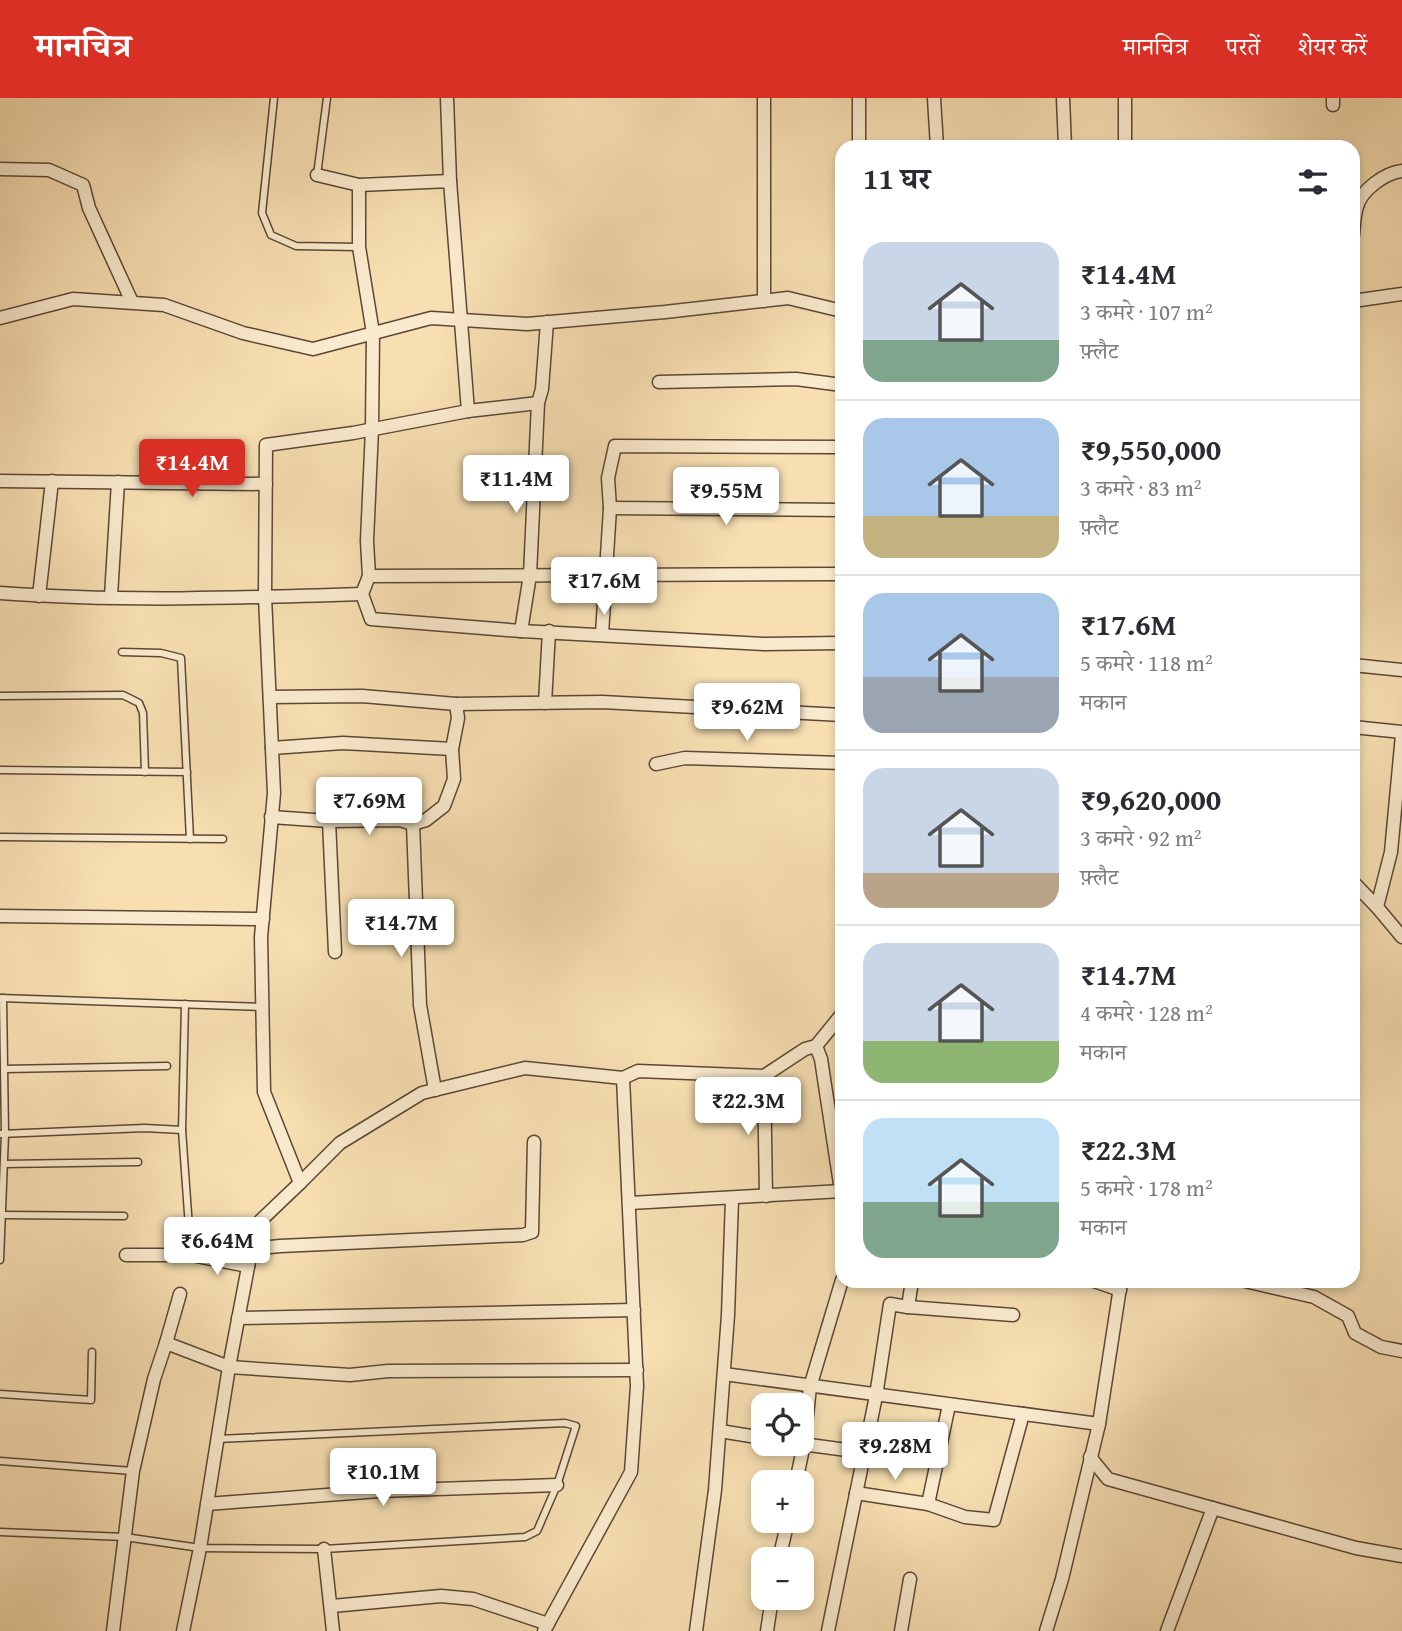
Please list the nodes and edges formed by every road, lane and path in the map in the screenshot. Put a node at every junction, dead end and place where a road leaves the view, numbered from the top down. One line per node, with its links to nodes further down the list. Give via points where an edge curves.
1 (274, 98): 19 (lane, via 261,213 271,235 296,246)
2 (327, 98): 15 (lane)
3 (447, 98): 16 (street)
4 (764, 98): 22 (street)
5 (859, 98): 9 (street)
6 (934, 98): 10 (street)
7 (1063, 98): 11 (street)
8 (1125, 98): 12 (street)
9 (859, 140)
10 (937, 140)
11 (1065, 140)
12 (1125, 140)
13 (0, 169): 23 (street, via 49,170 83,185)
14 (1402, 171): 18 (street, via 1390,172)
15 (317, 175): 17 (street)
16 (450, 181): 17 (street); 26 (street)
17 (359, 185): 19 (street)
18 (1360, 201)
19 (359, 247): 28 (street)
20 (1402, 294): 21 (street)
21 (1360, 300)
22 (764, 301): 24 (street, via 788,298); 27 (street)
23 (132, 303): 25 (street, via 73,299); 28 (street, via 164,304 243,333 313,349)
24 (835, 309)
25 (0, 318)
26 (461, 320): 27 (street); 28 (street, via 431,318); 32 (street)
27 (547, 322): 31 (street)
28 (373, 333): 33 (street)
29 (659, 382): 30 (street, via 796,379)
30 (835, 384)
31 (538, 402): 32 (street); 42 (street)
32 (468, 411): 33 (street)
33 (372, 429): 38 (street, via 266,445); 44 (street)
34 (835, 447): 39 (street, via 615,446 608,478)
35 (0, 481): 36 (street)
36 (52, 481): 37 (street); 47 (street)
37 (118, 482): 38 (street); 48 (street)
38 (266, 484): 49 (street)
39 (610, 508): 40 (street); 43 (street)
40 (835, 510)
41 (835, 574): 43 (street)
42 (530, 575): 43 (street); 44 (street); 50 (street)
43 (607, 575): 52 (street)
44 (369, 576): 46 (street)
45 (0, 593): 47 (street)
46 (362, 594): 49 (street); 50 (street, via 371,619)
47 (39, 596): 48 (street)
48 (111, 596): 49 (street)
49 (265, 597): 58 (street)
50 (521, 631): 51 (street)
51 (549, 631): 52 (street); 59 (street)
52 (602, 634): 53 (street, via 764,644)
53 (835, 643)
54 (122, 652): 70 (lane, via 181,658)
55 (1360, 665): 56 (street)
56 (1402, 670)
57 (0, 696): 69 (lane, via 123,695 139,703)
58 (270, 697): 60 (street, via 362,696); 64 (street)
59 (545, 703): 60 (street); 61 (street)
60 (456, 704): 65 (street)
61 (835, 715)
62 (1360, 728): 63 (street)
63 (1402, 733): 78 (street, via 1391,852)
64 (272, 748): 65 (street, via 343,743); 71 (street)
65 (452, 749): 73 (street, via 454,779 444,806)
66 (835, 762): 67 (street, via 685,758)
67 (656, 764)
68 (0, 770): 69 (lane)
69 (145, 772): 70 (lane)
70 (187, 772): 75 (lane)
71 (271, 817): 72 (street); 80 (street)
72 (329, 821): 73 (street, via 400,820); 82 (street)
73 (413, 824): 92 (street, via 420,1004)
74 (0, 837): 75 (lane)
75 (190, 839): 76 (lane)
76 (223, 839)
77 (1360, 890): 78 (street)
78 (1377, 907): 81 (street)
79 (0, 916): 80 (street)
80 (263, 919): 85 (street)
81 (1402, 937)
82 (335, 952)
83 (1, 998): 84 (lane); 89 (lane)
84 (185, 1004): 85 (lane); 93 (lane)
85 (262, 1007): 99 (street, via 264,1092)
86 (835, 1023): 87 (street)
87 (816, 1046): 90 (street); 96 (street)
88 (167, 1066): 89 (lane)
89 (4, 1069): 94 (lane)
90 (764, 1076): 91 (street, via 638,1071); 101 (street)
91 (623, 1078): 92 (street, via 525,1068); 103 (street)
92 (435, 1090): 99 (street, via 422,1093 340,1143)
93 (183, 1130): 94 (lane); 108 (lane)
94 (2, 1134): 98 (lane)
95 (534, 1142): 106 (street, via 532,1232)
96 (835, 1153)
97 (138, 1162): 98 (lane)
98 (4, 1164): 104 (lane)
99 (300, 1184): 106 (street, via 256,1225)
100 (835, 1193): 101 (street)
101 (766, 1196): 102 (street)
102 (732, 1199): 103 (street); 125 (street)
103 (630, 1203): 117 (street)
104 (2, 1215): 105 (lane); 109 (lane)
105 (124, 1216)
106 (252, 1249): 110 (street)
107 (126, 1255): 108 (street)
108 (191, 1255): 110 (street)
109 (0, 1260)
110 (248, 1266): 119 (street)
111 (840, 1288): 126 (street)
112 (911, 1288): 116 (street)
113 (1120, 1288): 132 (street)
114 (1275, 1288): 121 (street, via 1314,1297 1348,1316 1355,1333 1381,1347)
115 (180, 1294): 120 (street)
116 (908, 1307): 118 (street); 129 (street, via 890,1304)
117 (634, 1310): 119 (street); 124 (street)
118 (1013, 1315)
119 (238, 1318): 123 (street)
120 (166, 1343): 123 (street); 140 (street)
121 (1402, 1351)
122 (92, 1352): 128 (lane, via 91,1400)
123 (229, 1367): 124 (street, via 350,1375); 135 (street)
124 (637, 1370): 154 (street, via 631,1472)
125 (724, 1374): 126 (street); 133 (street)
126 (810, 1387): 127 (street); 129 (street)
127 (809, 1393)
128 (0, 1394)
129 (876, 1396): 130 (street); 137 (street)
130 (949, 1405): 131 (street); 144 (street)
131 (1023, 1414): 132 (street); 144 (street, via 994,1520 965,1517)
132 (1098, 1424): 138 (street)
133 (720, 1431): 134 (street); 158 (street)
134 (751, 1436)
135 (218, 1439): 141 (lane, via 565,1423 576,1426); 143 (street)
136 (814, 1446): 137 (street)
137 (867, 1453): 142 (street)
138 (1090, 1457): 145 (street, via 1108,1479); 162 (street)
139 (0, 1461): 140 (lane)
140 (133, 1471): 147 (street)
141 (556, 1485): 143 (street, via 379,1491); 149 (lane, via 537,1531 525,1537)
142 (856, 1493): 144 (street); 160 (street)
143 (207, 1504): 148 (street)
144 (928, 1504)
145 (1213, 1508): 150 (street, via 1356,1548); 163 (street)
146 (0, 1532): 147 (lane)
147 (125, 1537): 148 (lane); 155 (street)
148 (201, 1548): 149 (lane); 156 (street)
149 (324, 1549): 152 (street)
150 (1402, 1556)
151 (910, 1578): 161 (street)
152 (332, 1606): 154 (street, via 441,1596 473,1599); 157 (street)
153 (770, 1610): 159 (street)
154 (546, 1627)
155 (113, 1631)
156 (183, 1631)
157 (332, 1631)
158 (696, 1631)
159 (767, 1631)
160 (828, 1631)
161 (901, 1631)
162 (1046, 1631)
163 (1167, 1631)

